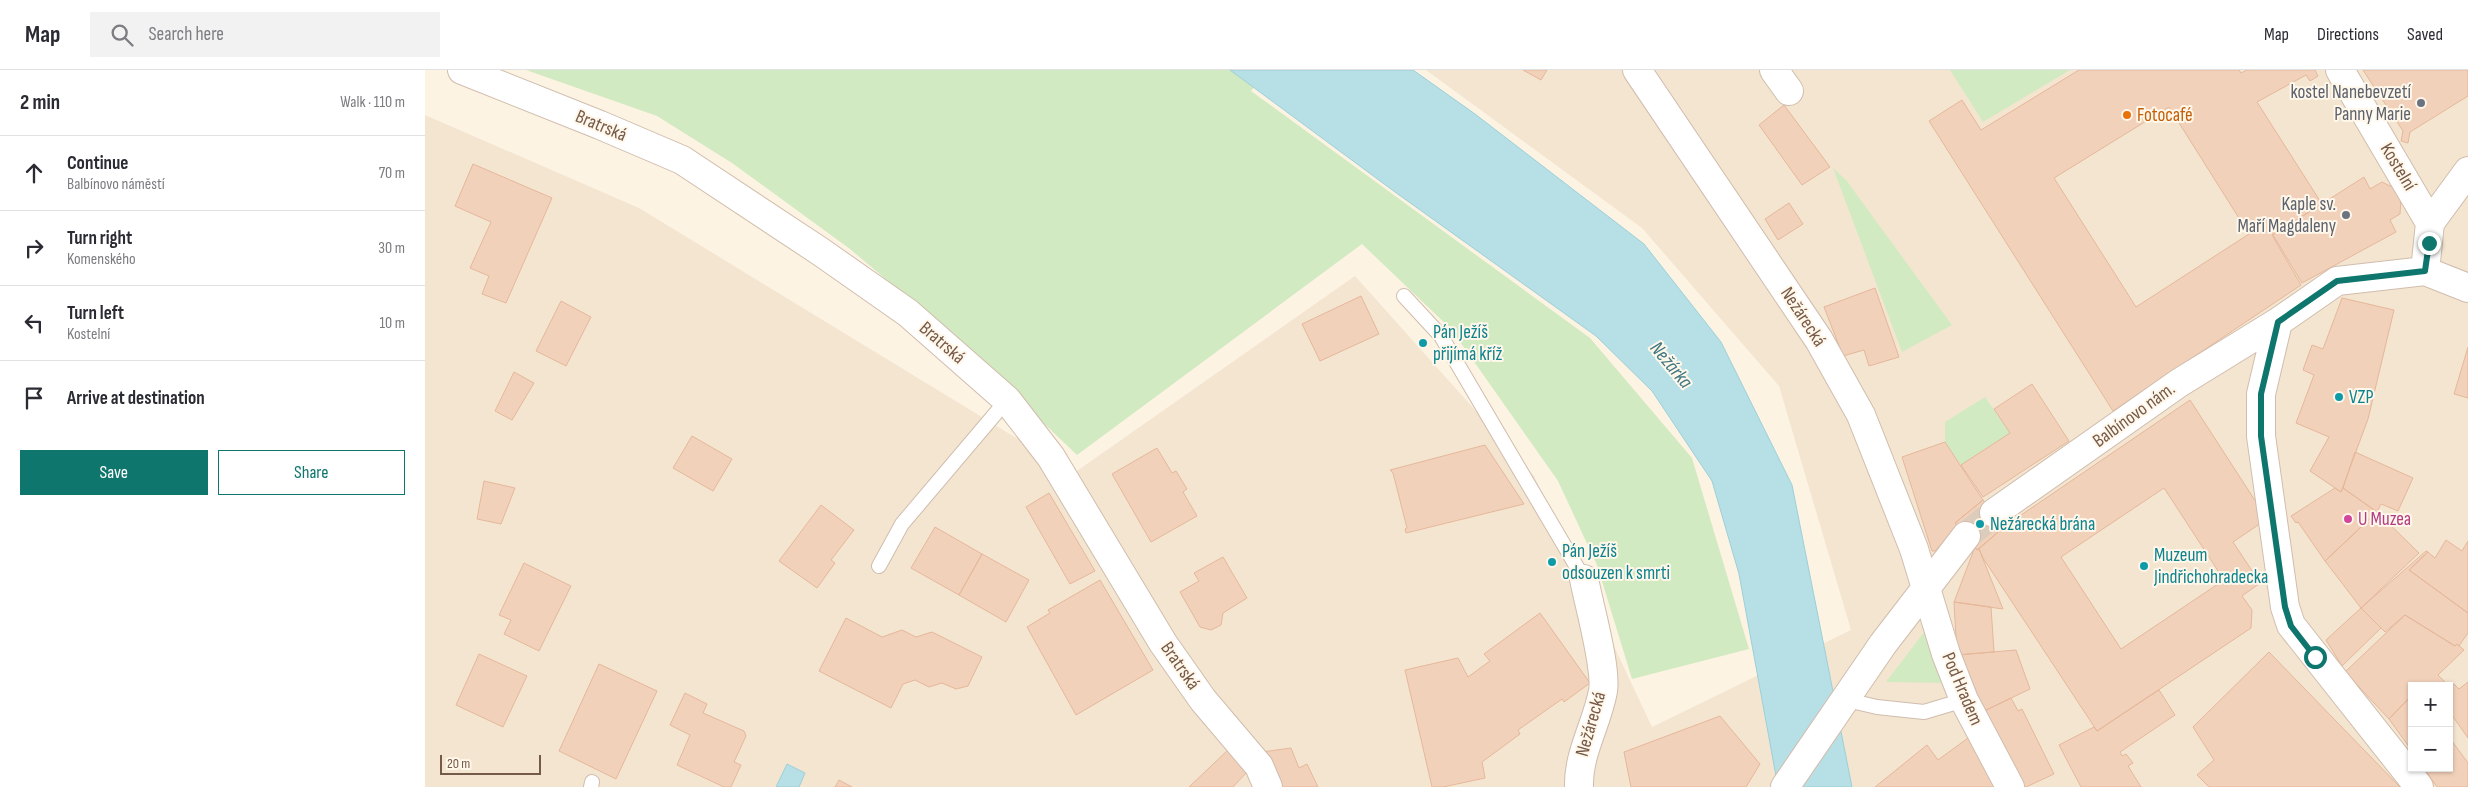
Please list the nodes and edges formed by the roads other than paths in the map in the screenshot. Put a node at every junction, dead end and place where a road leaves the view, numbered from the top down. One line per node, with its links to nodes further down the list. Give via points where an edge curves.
1 (462, 70): 10 (street, Bratrská, via 682,160 908,313)
2 (1637, 70): 15 (street, Nežárecká, via 1819,340 1861,414)
3 (2340, 70): 5 (street, Kostelní)
4 (2468, 171): 5 (street)
5 (2430, 223): 6 (street)
6 (2425, 271): 7 (street); 9 (street, Balbínovo nám., via 2337,281)
7 (2468, 288)
8 (1404, 296): 14 (lane, Nežárecká, via 1441,336)
9 (2278, 322): 11 (street, Balbínovo nám., via 2179,383); 22 (street, via 2261,394 2261,436 2285,607 2291,626)
10 (1007, 400): 13 (lane, via 903,524); 18 (street, Bratrská, via 1051,457 1163,643 1203,700 1259,766)
11 (1994, 513)
12 (1966, 536): 15 (street)
13 (879, 566)
14 (1584, 579): 19 (street, Nežárecká, via 1601,663 1603,690 1579,770)
15 (1926, 586): 16 (street); 17 (street, Pod Hradem, via 1946,654)
16 (1847, 700): 17 (lane, via 1924,712); 20 (street)
17 (1964, 700): 21 (street, Pod Hradem)
18 (1268, 787)
19 (1579, 787)
20 (1785, 787)
21 (2010, 787)
22 (2419, 787)

